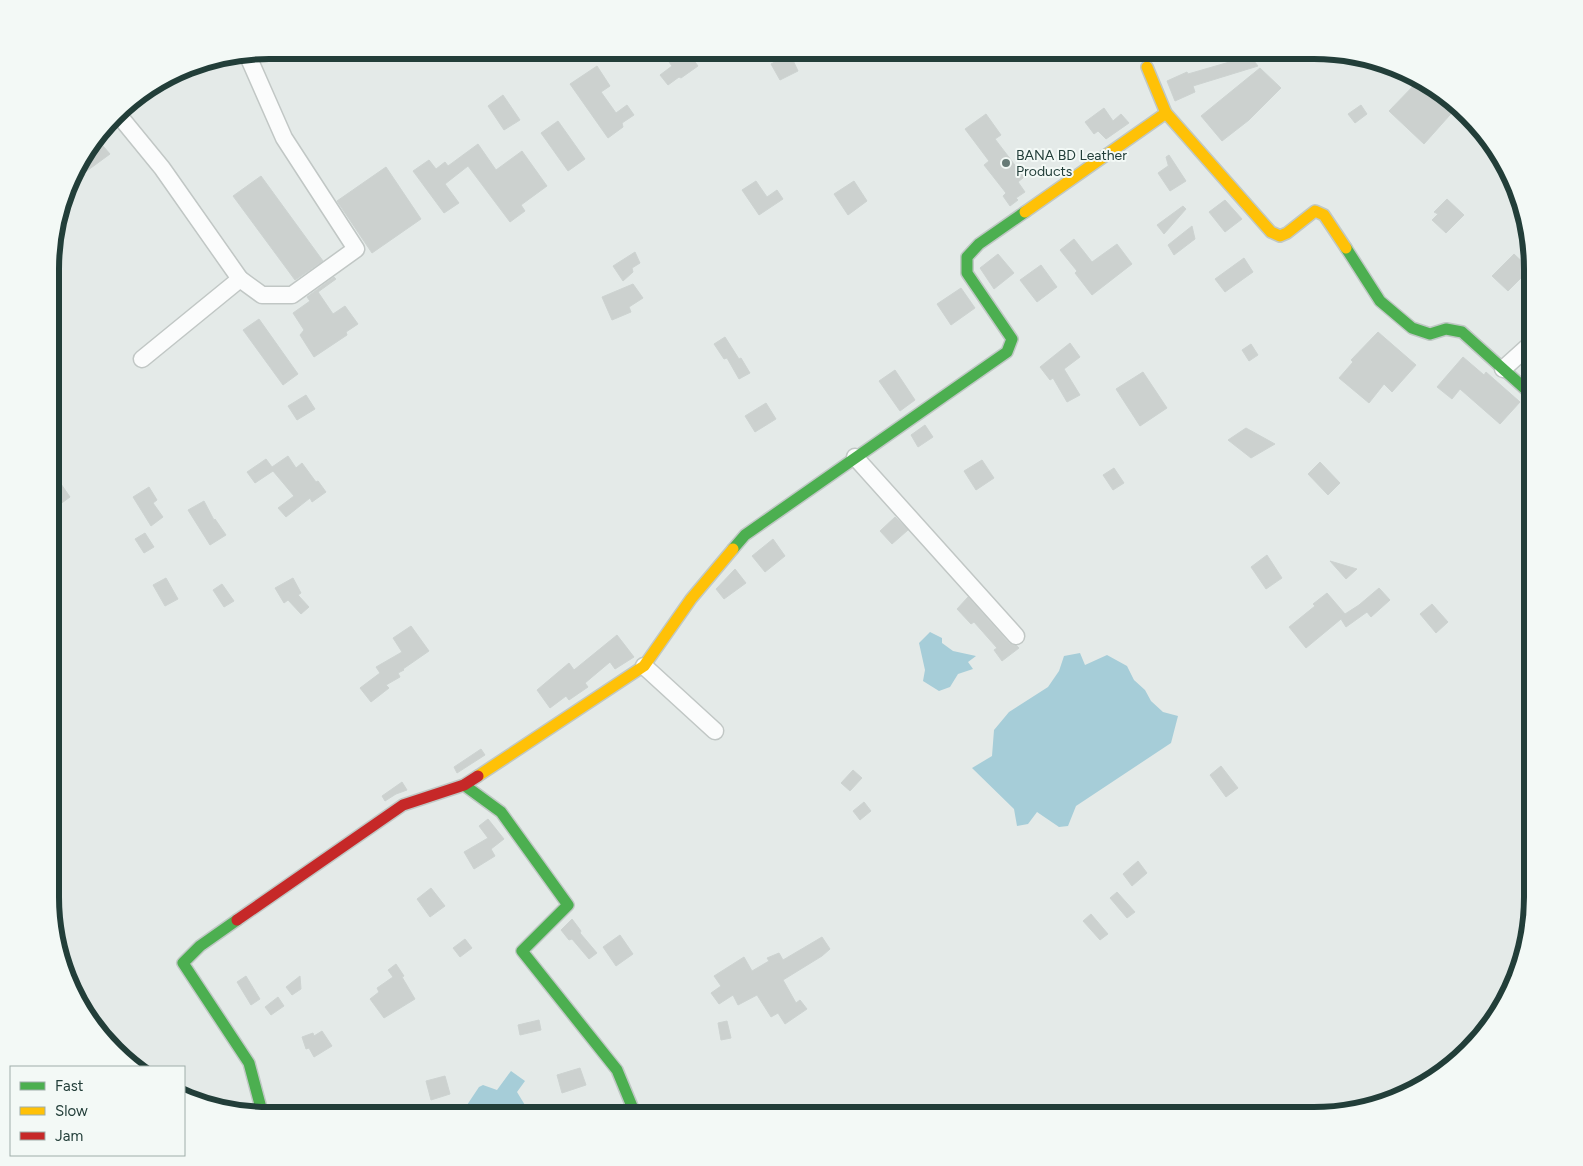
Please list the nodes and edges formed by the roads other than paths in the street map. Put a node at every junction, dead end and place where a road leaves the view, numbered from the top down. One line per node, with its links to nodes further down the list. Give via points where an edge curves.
1 (250, 60): 5 (street, via 284,138 356,249 292,296 262,295)
2 (1147, 67): 3 (street)
3 (1166, 114): 8 (street, via 1271,232 1280,236 1316,211 1324,215 1380,302 1412,328 1430,334 1446,328 1462,332); 10 (street, via 979,244 967,257 966,273 1012,339 1008,352)
4 (122, 119): 5 (street, via 162,168)
5 (240, 279): 7 (street)
6 (1524, 349): 8 (street)
7 (142, 359)
8 (1503, 369): 9 (street)
9 (1524, 389)
10 (855, 457): 11 (street); 12 (street, via 745,535 691,599)
11 (1016, 636)
12 (644, 666): 13 (street); 14 (street)
13 (716, 731)
14 (464, 785): 15 (street, via 404,805 208,940 183,963 249,1063); 16 (street, via 501,812 568,905 522,951 617,1070)
15 (261, 1107)
16 (632, 1107)

